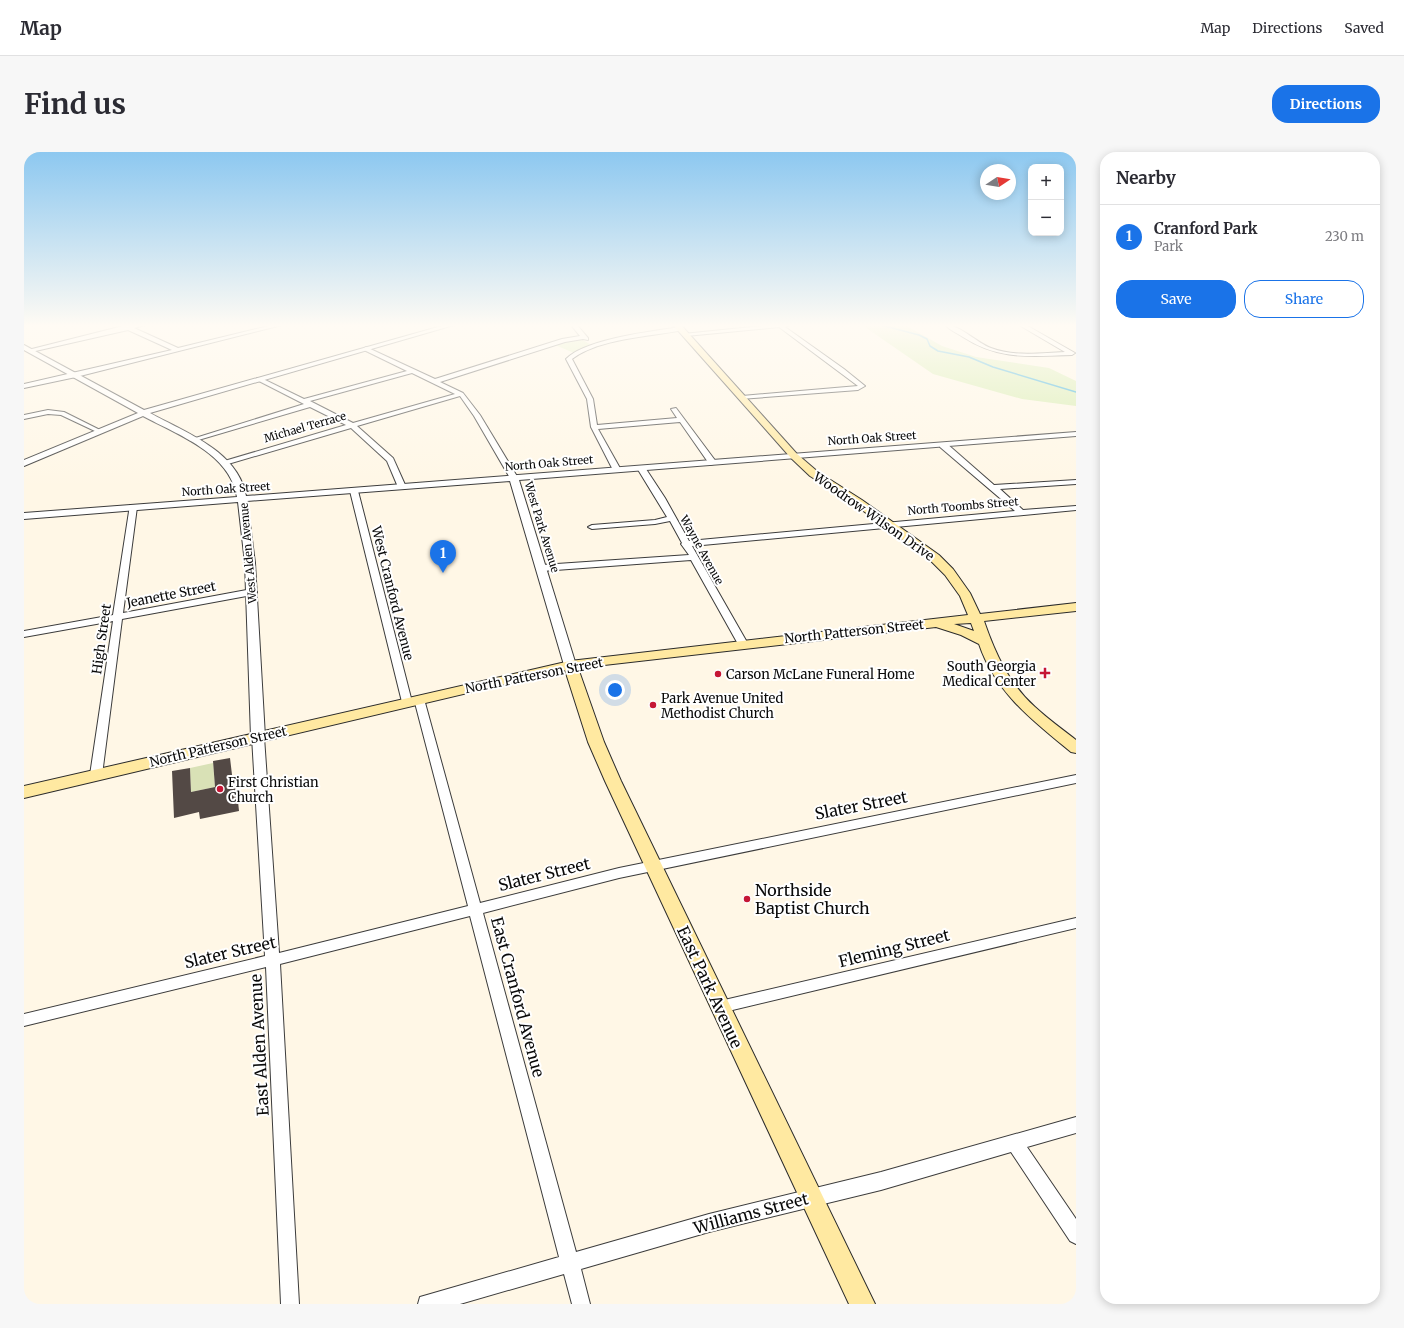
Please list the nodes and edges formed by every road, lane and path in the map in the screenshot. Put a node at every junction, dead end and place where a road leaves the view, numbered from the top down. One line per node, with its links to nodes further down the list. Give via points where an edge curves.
1 (58, 379): 11 (street)
2 (83, 379): 17 (street, West Alden Avenue)
3 (259, 379): 14 (street); 17 (street)
4 (386, 379): 14 (street)
5 (430, 379): 10 (street, West Park Avenue)
6 (442, 379): 10 (street)
7 (579, 379): 21 (street, via 590,399)
8 (725, 379): 13 (main road, Woodrow Wilson Drive)
9 (853, 379): 13 (street, via 862,386)
10 (435, 381): 12 (street, West Park Avenue)
11 (24, 386)
12 (461, 394): 20 (street, Michael Terrace); 32 (street, West Park Avenue)
13 (742, 398): 26 (main road, Woodrow Wilson Drive)
14 (304, 401): 15 (street)
15 (311, 404): 20 (street); 24 (street)
16 (674, 409): 19 (street)
17 (144, 412): 22 (street); 24 (street, West Alden Avenue)
18 (24, 417): 22 (street, via 48,412 62,413)
19 (683, 420): 21 (street); 29 (street)
20 (352, 425): 27 (street, Michael Terrace); 34 (street, via 390,460)
21 (594, 427): 31 (street)
22 (99, 431): 28 (street)
23 (1076, 434): 25 (street, North Oak Street)
24 (193, 440): 27 (street, West Alden Avenue)
25 (943, 445): 26 (street, North Oak Street); 35 (street)
26 (794, 456): 29 (street, North Oak Street); 43 (main road, Woodrow Wilson Drive, via 814,474)
27 (225, 462): 37 (street, West Alden Avenue, via 231,469)
28 (24, 463)
29 (713, 463): 30 (street, North Oak Street)
30 (641, 468): 31 (street, North Oak Street); 42 (street, Wayne Avenue)
31 (617, 470): 32 (street, North Oak Street)
32 (514, 478): 34 (street, North Oak Street); 47 (street, West Park Avenue)
33 (1076, 482): 35 (street)
34 (402, 487): 36 (street, North Oak Street)
35 (993, 487): 40 (street)
36 (354, 491): 37 (street, North Oak Street); 57 (street, West Cranford Avenue)
37 (243, 500): 38 (street, North Oak Street); 48 (street, West Alden Avenue)
38 (133, 507): 41 (street, North Oak Street); 50 (street, High Street)
39 (1076, 508): 40 (street, North Toombs Street)
40 (1021, 513): 43 (street, North Toombs Street)
41 (24, 516)
42 (672, 518): 44 (street, via 655,522); 45 (street, Wayne Avenue)
43 (890, 525): 45 (street, North Toombs Street); 51 (main road, Woodrow Wilson Drive, via 935,558 949,572 966,596)
44 (592, 527)
45 (685, 544): 46 (street, Wayne Avenue)
46 (693, 557): 47 (street); 55 (street, Wayne Avenue)
47 (542, 568): 56 (street, West Park Avenue)
48 (252, 592): 50 (street, Jeanette Street); 58 (street, West Alden Avenue)
49 (1076, 607): 51 (main road, North Patterson Street)
50 (118, 618): 53 (street, Jeanette Street); 60 (street, High Street)
51 (976, 618): 52 (main road, North Patterson Street); 54 (main road, Woodrow Wilson Drive)
52 (932, 623): 54 (main road, via 966,632); 55 (main road, North Patterson Street)
53 (24, 634)
54 (985, 642): 59 (main road, Woodrow Wilson Drive, via 989,654 1009,687 1028,710)
55 (743, 644): 56 (main road, North Patterson Street)
56 (570, 665): 57 (main road, North Patterson Street); 63 (main road, East Park Avenue, via 596,742)
57 (413, 701): 58 (main road, North Patterson Street); 64 (street, East Cranford Avenue)
58 (258, 737): 60 (main road, North Patterson Street); 66 (street, East Alden Avenue)
59 (1076, 748)
60 (96, 775): 62 (main road, North Patterson Street)
61 (1076, 779): 63 (street, Slater Street)
62 (24, 792)
63 (653, 865): 64 (street, Slater Street); 67 (main road, East Park Avenue)
64 (475, 909): 66 (street, Slater Street); 73 (street, East Cranford Avenue)
65 (1076, 923): 67 (street, Fleming Street)
66 (272, 960): 68 (street, Slater Street); 74 (street, East Alden Avenue)
67 (720, 1007): 71 (main road, East Park Avenue)
68 (24, 1020)
69 (1076, 1124): 70 (street, Williams Street)
70 (1015, 1143): 71 (street, Williams Street, via 880,1182); 72 (street)
71 (810, 1197): 73 (street, Williams Street); 77 (main road, East Park Avenue)
72 (1076, 1234)
73 (569, 1262): 75 (street, Williams Street); 76 (street, East Cranford Avenue)
74 (290, 1304)
75 (428, 1304)
76 (580, 1304)
77 (862, 1304)

